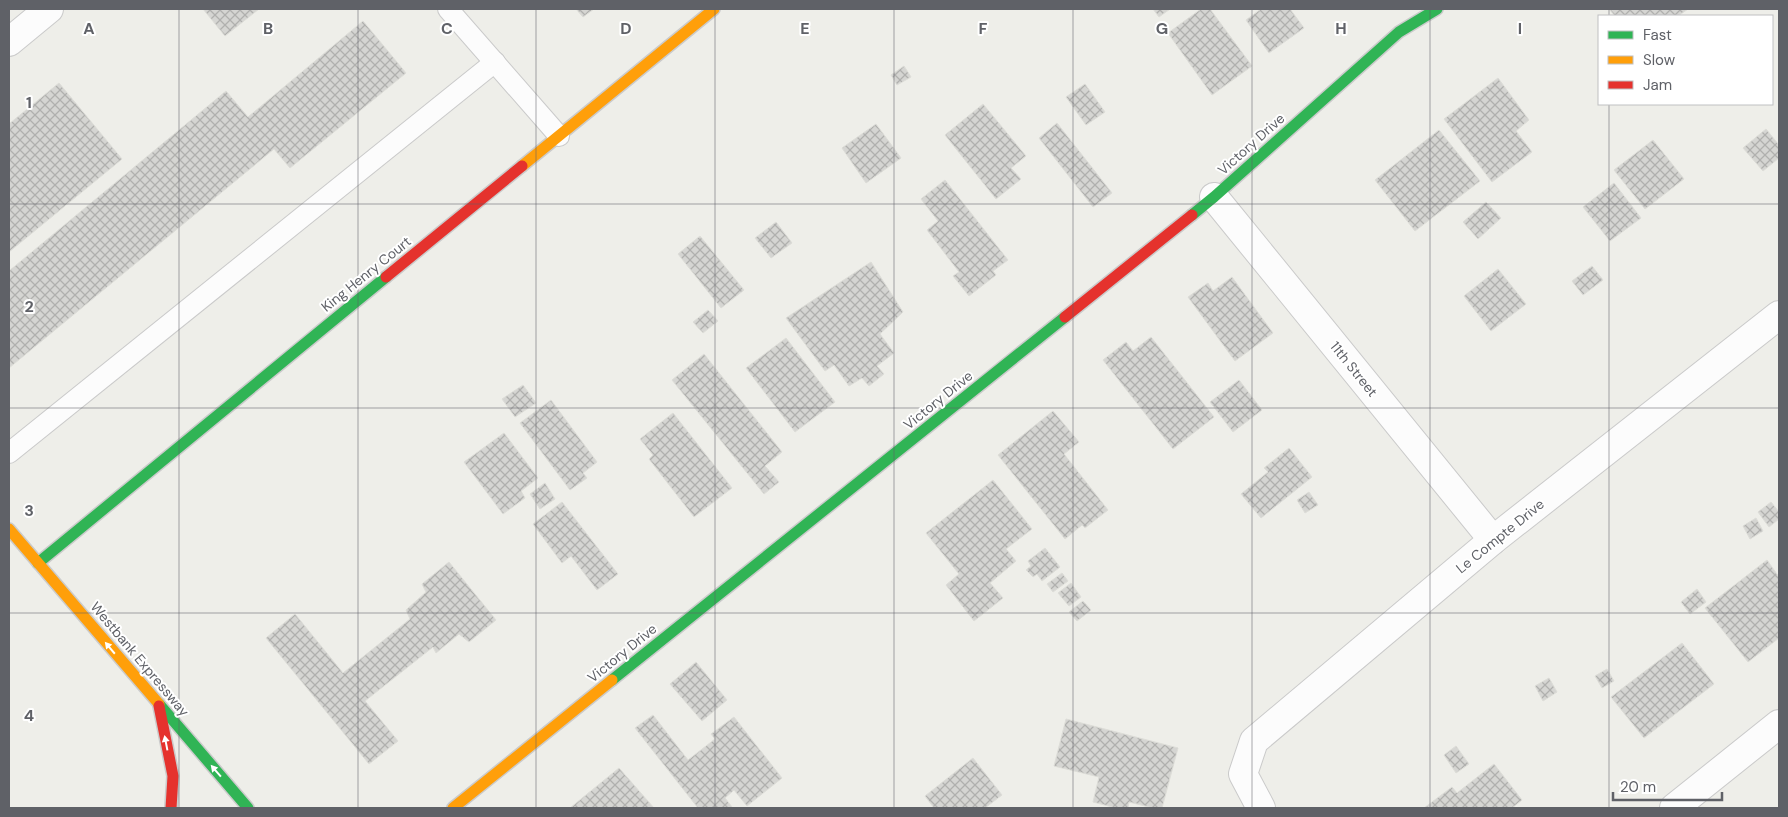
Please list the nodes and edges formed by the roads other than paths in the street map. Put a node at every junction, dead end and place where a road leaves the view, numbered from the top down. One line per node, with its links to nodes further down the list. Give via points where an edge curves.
1 (49, 9): 5 (street)
2 (448, 9): 6 (lane)
3 (714, 9): 7 (main road, King Henry Court)
4 (1437, 9): 8 (main road, Victory Drive, via 1399,32)
5 (9, 42)
6 (495, 62): 7 (lane); 10 (lane)
7 (559, 136): 13 (main road, King Henry Court)
8 (1214, 197): 12 (street, 11th Street); 18 (main road, Victory Drive)
9 (1779, 315): 12 (street, Le Compte Drive)
10 (9, 453)
11 (9, 529): 13 (main road, Westbank Expressway)
12 (1493, 540): 19 (street, Le Compte Drive, via 1254,741 1243,774)
13 (38, 563): 14 (main road, Westbank Expressway, one-way to 13)
14 (159, 706): 16 (main road, one-way to 14, via 172,776); 17 (main road, Westbank Expressway, one-way to 14)
15 (1779, 724): 20 (street)
16 (171, 808)
17 (248, 808)
18 (453, 808)
19 (1261, 808)
20 (1674, 808)

